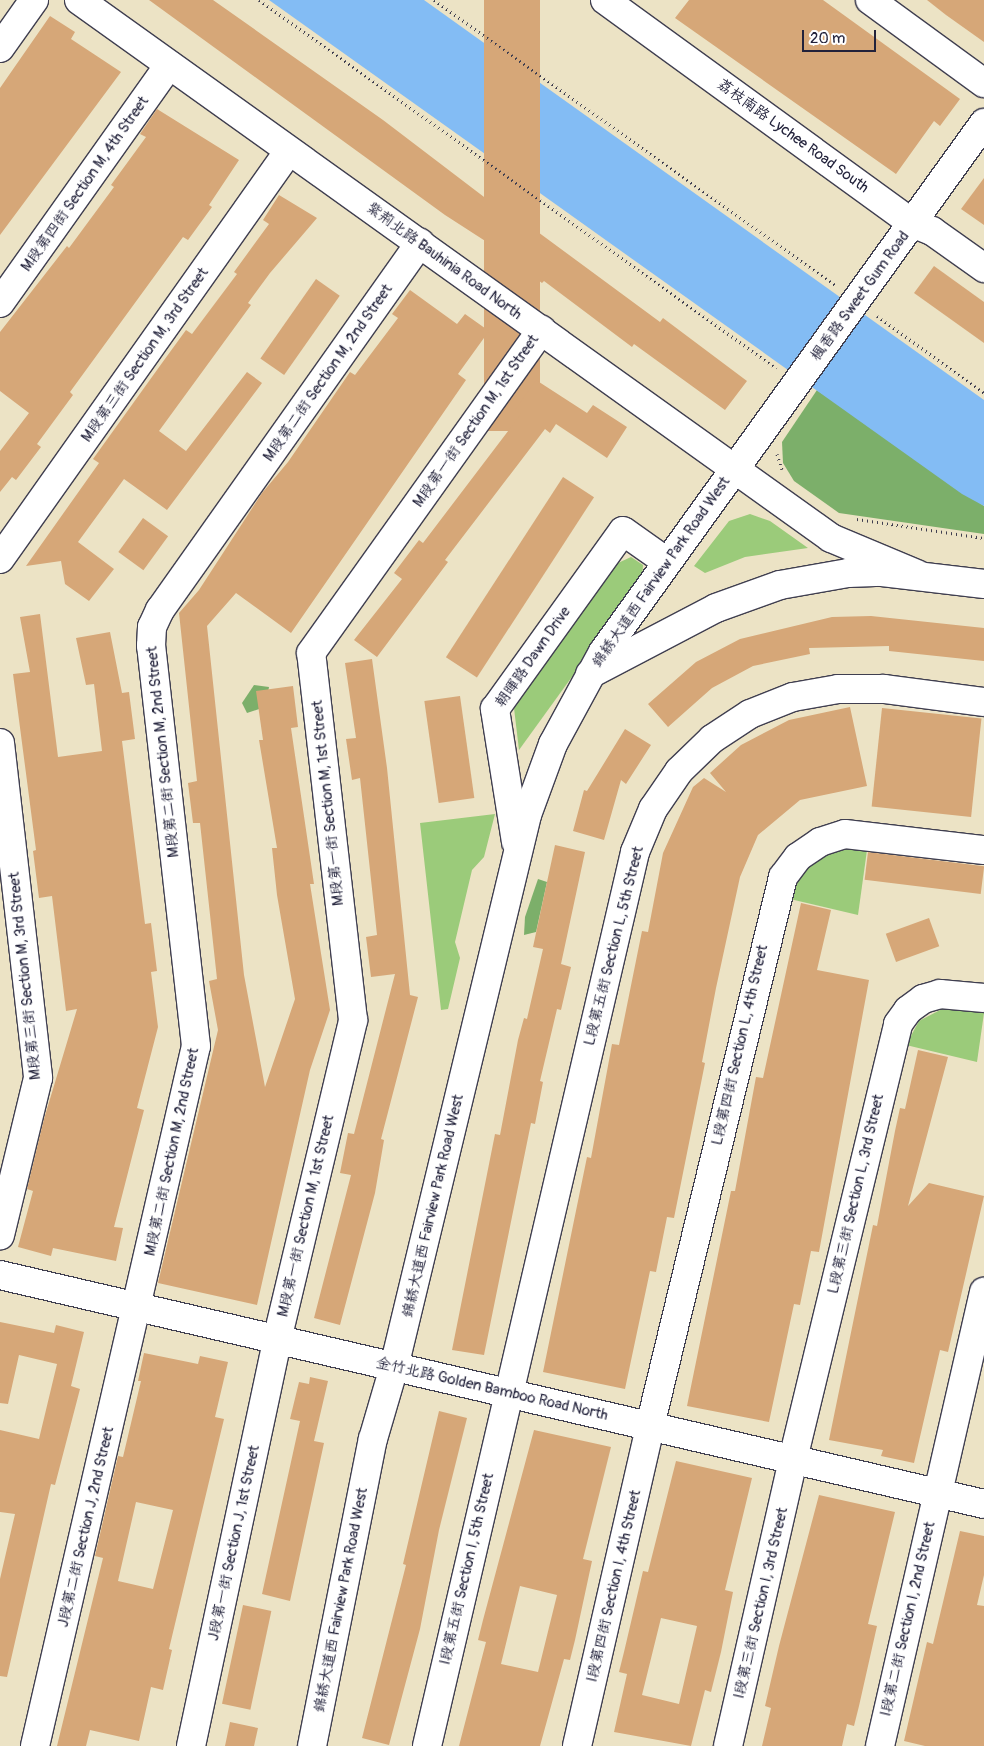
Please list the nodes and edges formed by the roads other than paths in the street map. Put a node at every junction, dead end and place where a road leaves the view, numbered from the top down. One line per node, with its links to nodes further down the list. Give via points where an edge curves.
1 (34, 0): 5 (street)
2 (79, 0): 6 (street, 紫荊北路 Bauhinia Road North)
3 (605, 0): 10 (street, 荔枝南路 Lychee Road South)
4 (870, 0): 7 (street)
5 (0, 48)
6 (169, 65): 9 (street, 紫荊北路 Bauhinia Road North); 13 (street, M段第四街 Section M, 4th Street)
7 (984, 83)
8 (984, 123): 10 (street, 楓香路 Sweet Gum Road)
9 (290, 150): 11 (street, 紫荊北路 Bauhinia Road North); 16 (street, M段第三街 Section M, 3rd Street)
10 (912, 223): 12 (street, 荔枝南路 Lychee Road South, via 932,230); 15 (street, 楓香路 Sweet Gum Road, via 855,302 792,376)
11 (420, 243): 14 (street, 紫荊北路 Bauhinia Road North); 29 (street, M段第二街 Section M, 2nd Street, via 160,610 152,627 151,646 196,1046)
12 (984, 268)
13 (0, 303)
14 (541, 330): 15 (street, 紫荊北路 Bauhinia Road North); 30 (street, M段第一街 Section M, 1st Street, via 311,653 353,1020)
15 (735, 468): 17 (street, 錦綉大道西 Fairview Park Road West); 18 (street, 紫荊北路 Bauhinia Road North, via 831,538)
16 (0, 559)
17 (667, 562): 20 (street, 錦綉大道西 Fairview Park Road West); 24 (street, 朝暉路 Dawn Drive, via 623,531 495,709)
18 (917, 574): 19 (street); 20 (street, 錦綉大道西 Fairview Park Road West, via 848,573 780,585 716,608)
19 (984, 584)
20 (588, 676): 24 (street, 錦綉大道西 Fairview Park Road West, via 553,744)
21 (984, 702): 32 (street, L段第五街 Section L, 5th Street, via 884,689 838,689 793,697 750,714 712,739 679,771 653,809 635,852)
22 (0, 743): 26 (street, M段第三街 Section M, 3rd Street, via 38,1078)
23 (984, 850): 33 (street, L段第四街 Section L, 4th Street, via 845,834 820,842 798,857 783,877)
24 (517, 851): 31 (street, 錦綉大道西 Fairview Park Road West)
25 (984, 998): 34 (street, L段第三街 Section L, 3rd Street, via 940,994 908,1010 898,1024)
26 (0, 1236)
27 (0, 1275): 29 (street, 金竹北路 Golden Bamboo Road North)
28 (984, 1292): 35 (street, I段第二街 Section I, 2nd Street)
29 (138, 1308): 30 (street, 金竹北路 Golden Bamboo Road North); 37 (street, J段第二街 Section J, 2nd Street)
30 (277, 1340): 31 (street, 金竹北路 Golden Bamboo Road North); 38 (street, J段第一街 Section J, 1st Street)
31 (394, 1367): 32 (street, 金竹北路 Golden Bamboo Road North); 39 (street, 錦綉大道西 Fairview Park Road West, via 373,1439)
32 (507, 1393): 33 (street, 金竹北路 Golden Bamboo Road North); 40 (street, I段第五街 Section I, 5th Street)
33 (650, 1426): 34 (street, 金竹北路 Golden Bamboo Road North); 41 (street, I段第四街 Section I, 4th Street)
34 (793, 1459): 35 (street, 金竹北路 Golden Bamboo Road North); 42 (street, I段第三街 Section I, 3rd Street)
35 (936, 1493): 36 (street, 金竹北路 Golden Bamboo Road North); 43 (street, I段第二街 Section I, 2nd Street)
36 (984, 1504)
37 (35, 1746)
38 (191, 1746)
39 (312, 1746)
40 (426, 1746)
41 (577, 1746)
42 (728, 1746)
43 (880, 1746)

